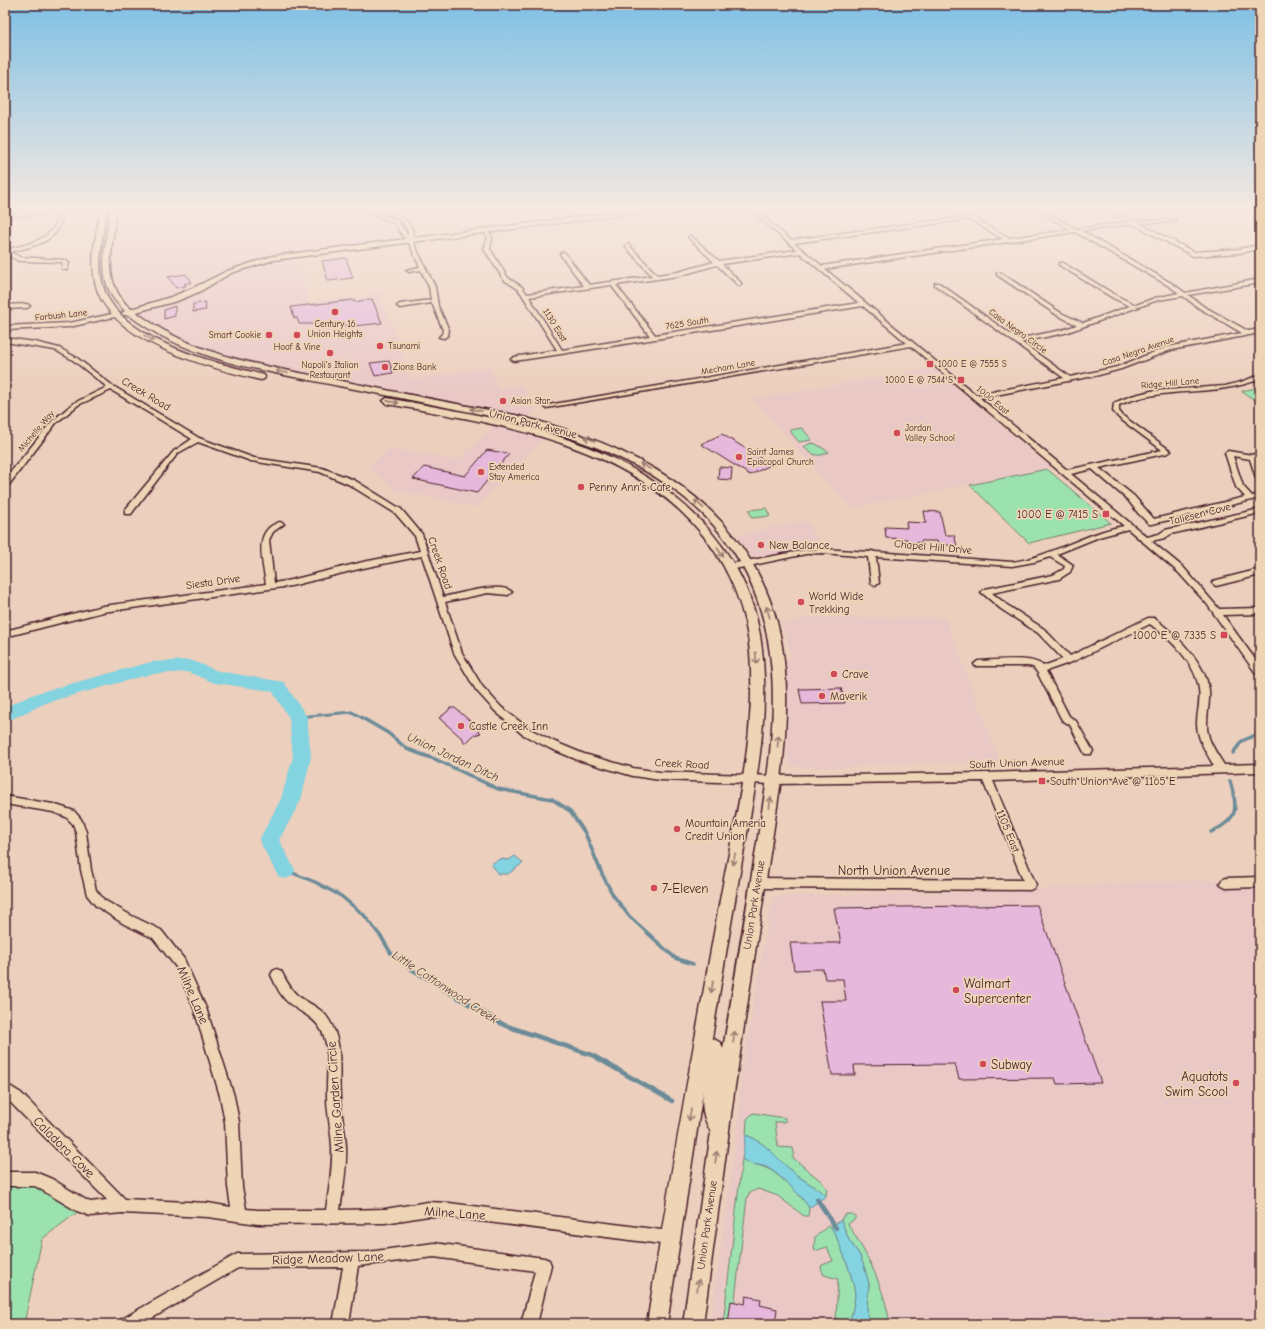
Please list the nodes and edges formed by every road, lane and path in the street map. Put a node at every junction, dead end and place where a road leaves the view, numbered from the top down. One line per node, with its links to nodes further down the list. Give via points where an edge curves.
1 (97, 271): 31 (main road, Union Park Avenue, via 103,296)
2 (98, 271): 16 (main road)
3 (108, 271): 16 (main road)
4 (232, 271): 30 (main road, via 180,297)
5 (424, 271): 24 (street, via 434,292)
6 (501, 271): 23 (street, 1130 East)
7 (575, 271): 21 (street)
8 (651, 271): 15 (street)
9 (692, 271): 15 (street)
10 (726, 271): 19 (street)
11 (824, 271): 25 (street, 1000 East)
12 (1072, 271): 29 (street)
13 (1146, 271): 22 (street)
14 (1000, 274): 32 (street, via 1060,314)
15 (656, 277): 18 (street)
16 (108, 280): 30 (main road, Union Park Avenue, via 115,294)
17 (1260, 281): 22 (street)
18 (612, 284): 21 (street); 37 (street)
19 (739, 284)
20 (937, 284): 39 (street, Casa Negra Circle)
21 (587, 287): 23 (street)
22 (1184, 294): 29 (street); 35 (street, via 1201,307)
23 (526, 296): 41 (street, 1130 East)
24 (434, 301): 28 (street); 36 (street, via 446,330)
25 (863, 304): 37 (street, 7625 South); 40 (street, 1000 East)
26 (5, 306): 27 (street)
27 (27, 306)
28 (400, 306)
29 (1134, 306): 32 (street)
30 (131, 312): 31 (main road); 64 (main road, Union Park Avenue, one-way to 30, via 722,528 683,491 630,457 601,444 534,422 267,370 228,360 171,338)
31 (117, 315): 33 (street, Forbush Lane, via 69,325); 65 (main road, Union Park Avenue, one-way to 65, via 160,344 217,366 508,426 555,438 588,450 631,471 670,497 703,528)
32 (1082, 325): 39 (street, via 1054,335)
33 (5, 328)
34 (1260, 331): 35 (street, Casa Negra Avenue)
35 (1247, 333): 44 (street, Casa Negra Avenue, via 1170,348 1119,368)
36 (442, 337)
37 (654, 337): 41 (street, 7625 South)
38 (5, 340): 45 (street, Creek Road, via 57,349 75,359)
39 (1016, 341): 44 (street, Casa Negra Circle)
40 (912, 344): 46 (street, 1000 East); 47 (street, Mecham Lane)
41 (561, 352): 42 (street, 7625 South)
42 (514, 359)
43 (1260, 377): 50 (street, Ridge Hill Lane, via 1230,387 1154,392 1126,398 1116,404 1116,411 1121,418 1168,451)
44 (1069, 379): 46 (street, Casa Negra Avenue)
45 (111, 387): 48 (street, Creek Road); 53 (street, Michelle Way, via 76,404 54,422)
46 (975, 397): 51 (street, 1000 East)
47 (548, 408)
48 (197, 439): 57 (street, via 176,452); 61 (street, Creek Road, via 253,460 322,470 351,482 401,514 419,536)
49 (1257, 455): 52 (street); 55 (street, via 1228,452 1240,487)
50 (1093, 467): 51 (street, Ridge Hill Lane); 55 (street, via 1131,498 1152,522)
51 (1065, 473): 59 (street, 1000 East)
52 (1260, 478)
53 (5, 484)
54 (1260, 496): 55 (street)
55 (1250, 498)
56 (1260, 511): 60 (street, Taliesen Cove, via 1168,532)
57 (128, 512)
58 (280, 524): 69 (street, via 270,530 265,540)
59 (1129, 527): 60 (street, 1000 East); 63 (street, Chapel Hill Drive, via 1096,535)
60 (1146, 540): 73 (street, 1000 East, via 1181,570)
61 (424, 552): 69 (street, Siesta Drive, via 312,579); 71 (street, Creek Road)
62 (872, 553): 63 (street, Chapel Hill Drive, via 1012,564 1026,563); 64 (street, Chapel Hill Drive, via 806,552); 67 (street)
63 (1051, 554): 75 (street, via 1069,565 1067,570 1056,577 985,592 1041,631)
64 (747, 564): 65 (street, Chapel Hill Drive); 84 (main road, Union Park Avenue, one-way to 64, via 779,700 777,658 768,611)
65 (730, 567): 83 (main road, Union Park Avenue, one-way to 83, via 748,609 756,652 756,718)
66 (1260, 572): 68 (street)
67 (875, 583)
68 (1216, 583)
69 (270, 586): 74 (street, Siesta Drive, via 103,609)
70 (508, 592): 71 (street, via 488,590)
71 (440, 600): 83 (street, Creek Road, via 460,658 479,688 498,709 532,734 581,757 633,772)
72 (1260, 611): 73 (street)
73 (1217, 612): 78 (street, 1000 East)
74 (5, 634)
75 (1069, 660): 77 (street); 80 (street, via 1151,620 1157,624 1176,642 1202,679 1203,736)
76 (978, 664): 77 (street, via 1028,663)
77 (1042, 670): 79 (street, via 1065,718 1073,723)
78 (1260, 672)
79 (1088, 752)
80 (1220, 768): 81 (street, South Union Avenue); 82 (street, South Union Avenue)
81 (1260, 768)
82 (986, 777): 84 (street, South Union Avenue); 89 (street, 1105 East)
83 (750, 780): 84 (street, Creek Road); 91 (main road, Union Park Avenue, one-way to 91)
84 (774, 780): 87 (main road, Union Park Avenue, one-way to 84)
85 (5, 800): 96 (street, Milne Lane, via 53,808 70,814 81,832 91,892 100,903 157,934 180,963 200,1008 227,1096 232,1122 235,1187)
86 (1260, 882): 88 (street)
87 (757, 883): 89 (street, North Union Avenue); 93 (main road, Union Park Avenue, one-way to 87)
88 (1226, 883)
89 (1030, 885)
90 (277, 975): 97 (street, Milne Garden Circle, via 284,990 294,1001 315,1013 325,1023 331,1035 332,1091 339,1146)
91 (702, 1043): 93 (main road, via 715,1049 710,1105); 98 (main road, Union Park Avenue, one-way to 98)
92 (5, 1090): 95 (street, Caladora Cove, via 16,1098)
93 (720, 1132): 104 (main road, Union Park Avenue, one-way to 93)
94 (5, 1179): 95 (street, Milne Lane, via 35,1179 90,1209)
95 (122, 1206): 96 (street, Milne Lane, via 208,1210)
96 (240, 1216): 97 (street, Milne Lane)
97 (332, 1218): 98 (street, Milne Lane, via 385,1216 428,1209)
98 (669, 1238): 103 (main road, Union Park Avenue)
99 (352, 1259): 100 (street, Ridge Meadow Lane, via 237,1261); 101 (street); 102 (street, Ridge Meadow Lane, via 434,1250 544,1265)
100 (127, 1324)
101 (341, 1324)
102 (529, 1324)
103 (656, 1324)
104 (693, 1324)

